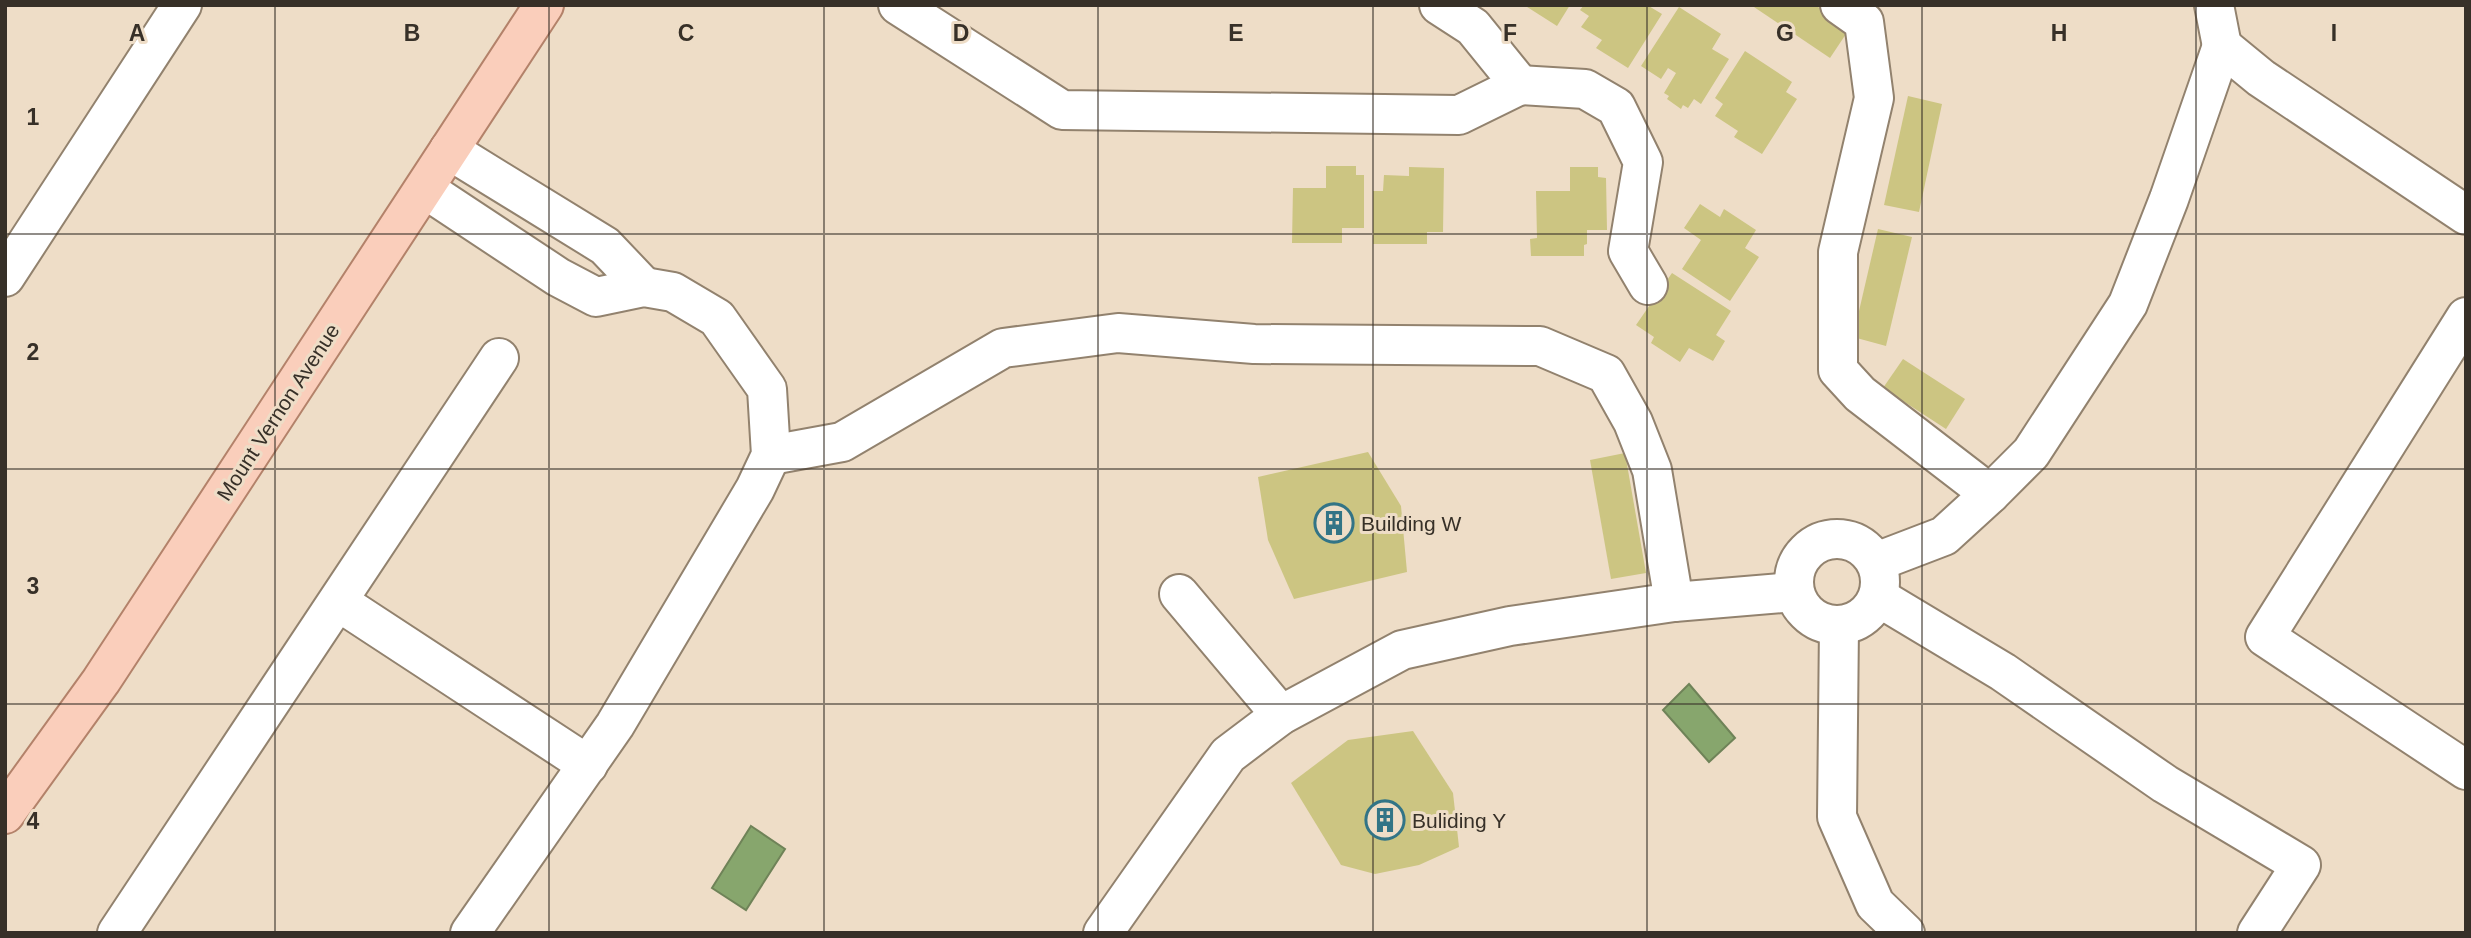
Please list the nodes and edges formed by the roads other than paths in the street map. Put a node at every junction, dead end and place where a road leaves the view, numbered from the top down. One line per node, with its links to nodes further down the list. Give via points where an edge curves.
1 (182, 5): 12 (street)
2 (544, 5): 9 (main road, Mount Vernon Avenue)
3 (898, 5): 8 (street, via 1062,110 1459,115)
4 (1439, 5): 8 (street, via 1473,27)
5 (1840, 5): 18 (street, via 1864,22 1874,98 1838,252 1838,370 1860,394)
6 (2214, 5): 7 (street)
7 (2222, 46): 11 (street, via 2261,78); 18 (street, via 2128,304 2031,453)
8 (1520, 85): 13 (street, via 1585,89 1616,107 1643,162 1628,251)
9 (449, 150): 10 (main road, Mount Vernon Avenue); 14 (street, via 605,246)
10 (425, 189): 14 (street, via 596,297); 28 (main road, Mount Vernon Avenue, via 101,681)
11 (2466, 215)
12 (5, 277)
13 (1648, 285)
14 (644, 287): 17 (street, via 673,292 717,318 767,389)
15 (2466, 317): 27 (street, via 2265,637)
16 (499, 358): 22 (street)
17 (771, 455): 23 (street, via 842,442 1003,348 1118,333 1254,344 1540,346 1606,374 1633,422 1651,470); 26 (street, via 687,605)
18 (1990, 494): 19 (street, via 1944,536)
19 (1877, 580): 20 (street, via 1861,547 1828,539 1815,544 1796,565); 24 (street, via 1872,608 1852,624); 33 (street, via 2165,784 2301,865)
20 (1794, 592): 23 (street); 24 (street, via 1810,617)
21 (1178, 594): 25 (street)
22 (339, 601): 26 (street); 29 (street)
23 (1674, 602): 25 (street, via 1510,626 1402,650)
24 (1839, 626): 32 (street, via 1837,817 1875,904)
25 (1281, 715): 31 (street, via 1228,755)
26 (588, 765): 30 (street)
27 (2466, 770)
28 (5, 814)
29 (117, 933)
30 (470, 933)
31 (1103, 933)
32 (1905, 933)
33 (2258, 933)

